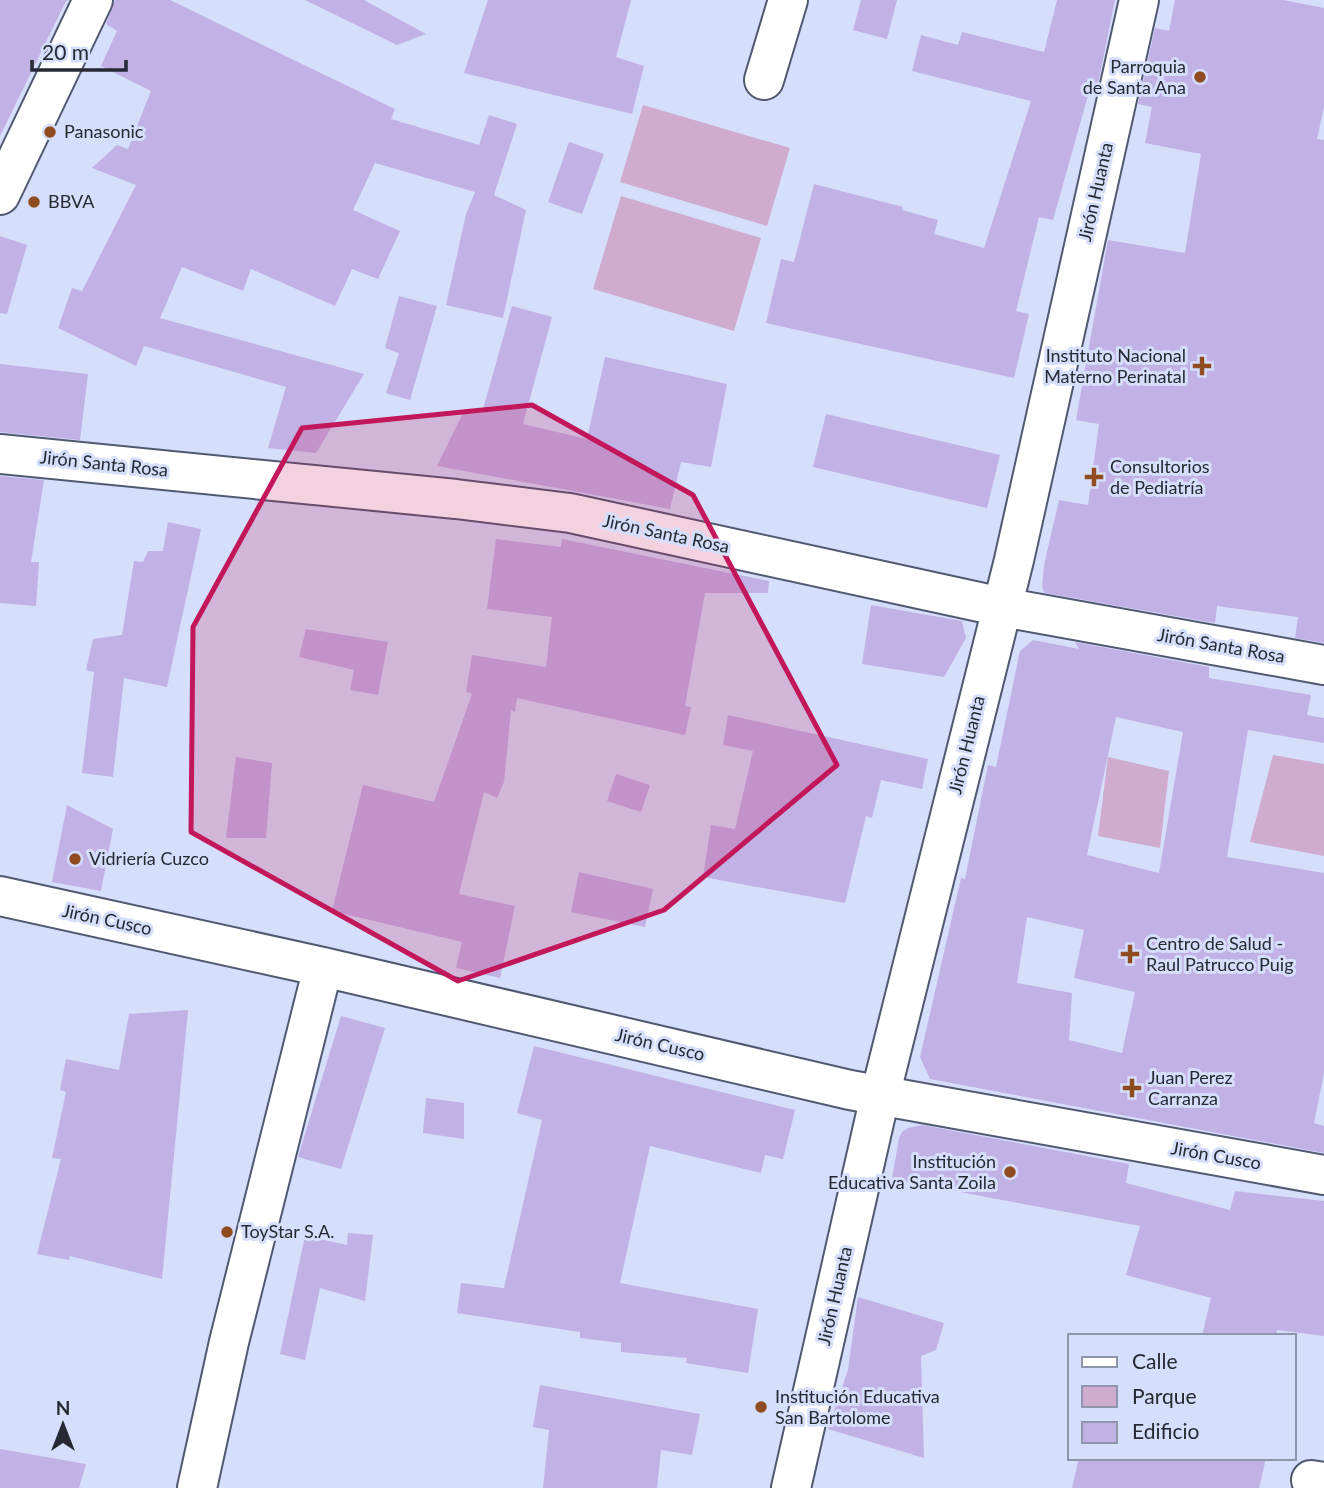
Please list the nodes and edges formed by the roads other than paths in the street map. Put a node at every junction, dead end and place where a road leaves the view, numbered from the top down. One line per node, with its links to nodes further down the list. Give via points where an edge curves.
1 (93, 0): 5 (street)
2 (788, 0): 4 (street)
3 (1139, 0): 7 (street, Jirón Huanta)
4 (764, 80)
5 (0, 195)
6 (0, 454): 7 (street, Jirón Santa Rosa, via 570,513)
7 (1002, 607): 8 (street, Jirón Santa Rosa); 11 (street, Jirón Huanta)
8 (1324, 665)
9 (0, 896): 10 (street, Jirón Cusco)
10 (323, 967): 11 (street, Jirón Cusco); 13 (street)
11 (880, 1096): 12 (street, Jirón Cusco); 14 (street, Jirón Huanta)
12 (1324, 1175)
13 (197, 1488)
14 (791, 1488)

